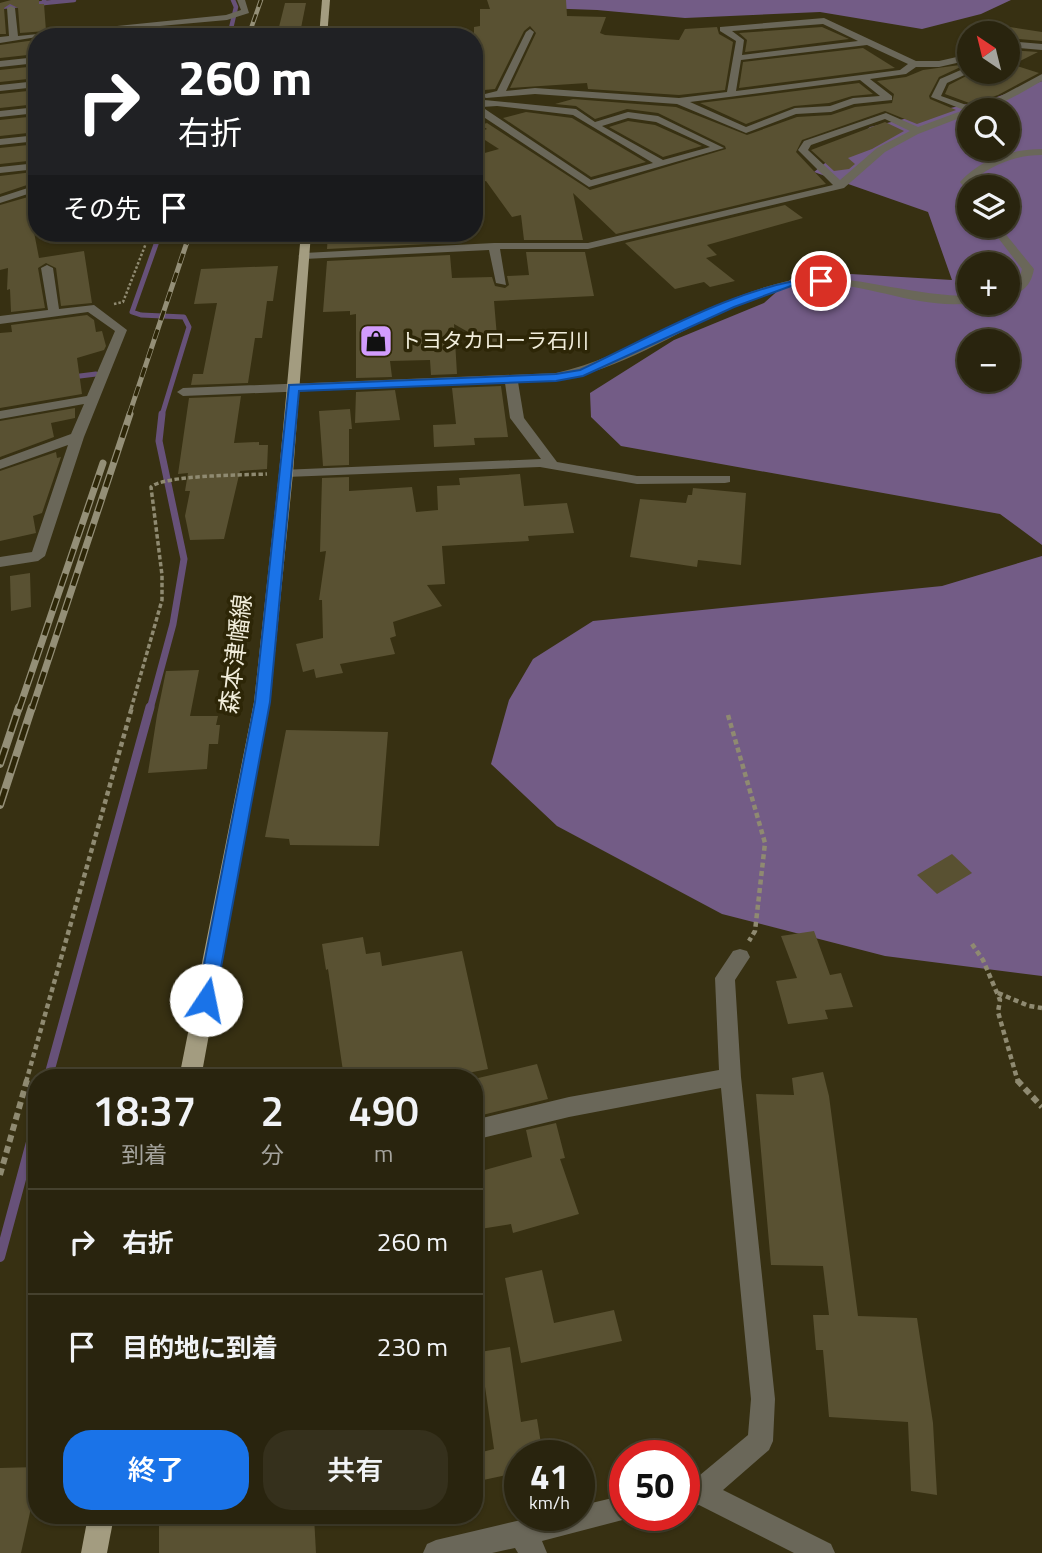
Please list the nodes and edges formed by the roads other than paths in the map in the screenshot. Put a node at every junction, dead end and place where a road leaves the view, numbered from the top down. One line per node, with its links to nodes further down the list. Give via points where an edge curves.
1 (241, 0): 4 (street, via 246,11 232,16)
2 (326, 0): 5 (main road)
3 (11, 8): 8 (street)
4 (125, 28)
5 (324, 28)
6 (530, 32): 23 (street)
7 (28, 37): 8 (street)
8 (14, 38): 9 (street)
9 (0, 40)
10 (869, 42): 13 (street); 13 (street, via 824,21 723,29 740,40); 17 (street)
11 (1020, 45): 12 (street)
12 (1042, 47)
13 (737, 58): 24 (street)
14 (28, 61): 16 (street)
15 (957, 61): 17 (street)
16 (0, 64)
17 (914, 64): 19 (street, via 903,72)
18 (957, 75): 29 (street, via 943,81 936,97)
19 (862, 77): 24 (street); 28 (street, via 889,98 795,111 746,130)
20 (1042, 77): 26 (street)
21 (28, 85): 22 (street)
22 (0, 88)
23 (501, 92): 25 (street); 28 (street, via 535,90)
24 (731, 93): 28 (street)
25 (483, 98)
26 (1004, 98)
27 (483, 102): 34 (street, via 576,113)
28 (679, 102)
29 (957, 105)
30 (28, 111): 32 (street)
31 (483, 113): 39 (street, via 589,184)
32 (0, 114)
33 (957, 116): 35 (street)
34 (594, 125): 39 (street); 39 (street, via 628,115 658,119 719,148)
35 (918, 131): 43 (street, via 881,150); 43 (street, via 886,116 807,143 803,150)
36 (28, 139): 37 (street)
37 (0, 142)
38 (1042, 152): 42 (street, via 1017,154)
39 (662, 164)
40 (28, 167): 41 (street)
41 (0, 170)
42 (973, 175)
43 (840, 186): 49 (street, via 588,246)
44 (28, 191): 46 (street)
45 (28, 200): 46 (street)
46 (0, 202)
47 (1003, 238): 50 (street)
48 (305, 242): 51 (main road, 森本津幡線)
49 (494, 246): 51 (street); 54 (street)
50 (1015, 252)
51 (304, 256): 60 (main road, 森本津幡線)
52 (1020, 259): 55 (street, via 1028,269)
53 (47, 268): 57 (street)
54 (502, 284)
55 (1020, 287)
56 (957, 301): 59 (street, via 856,284 789,283 583,373)
57 (54, 313): 58 (street); 62 (street, via 92,310 121,330)
58 (0, 318)
59 (511, 379): 60 (street); 65 (street, via 517,418)
60 (293, 388): 61 (street); 67 (main road, 森本津幡線)
61 (183, 392)
62 (92, 399): 63 (street); 64 (street)
63 (0, 415)
64 (77, 436): 66 (street); 69 (street, via 38,556)
65 (552, 465): 67 (street); 68 (street, via 637,480)
66 (0, 466)
67 (286, 473): 71 (main road, 森本津幡線, via 262,702)
68 (725, 479)
69 (0, 562)
70 (740, 957): 72 (street, via 725,978)
71 (192, 1069)
72 (730, 1077): 73 (street); 74 (street, via 764,1399 760,1441)
73 (483, 1128)
74 (700, 1488)
75 (700, 1498): 81 (street)
76 (609, 1514): 78 (street)
77 (99, 1524): 79 (main road)
78 (527, 1543): 80 (street)
79 (94, 1553)
80 (436, 1553)
81 (822, 1553)

